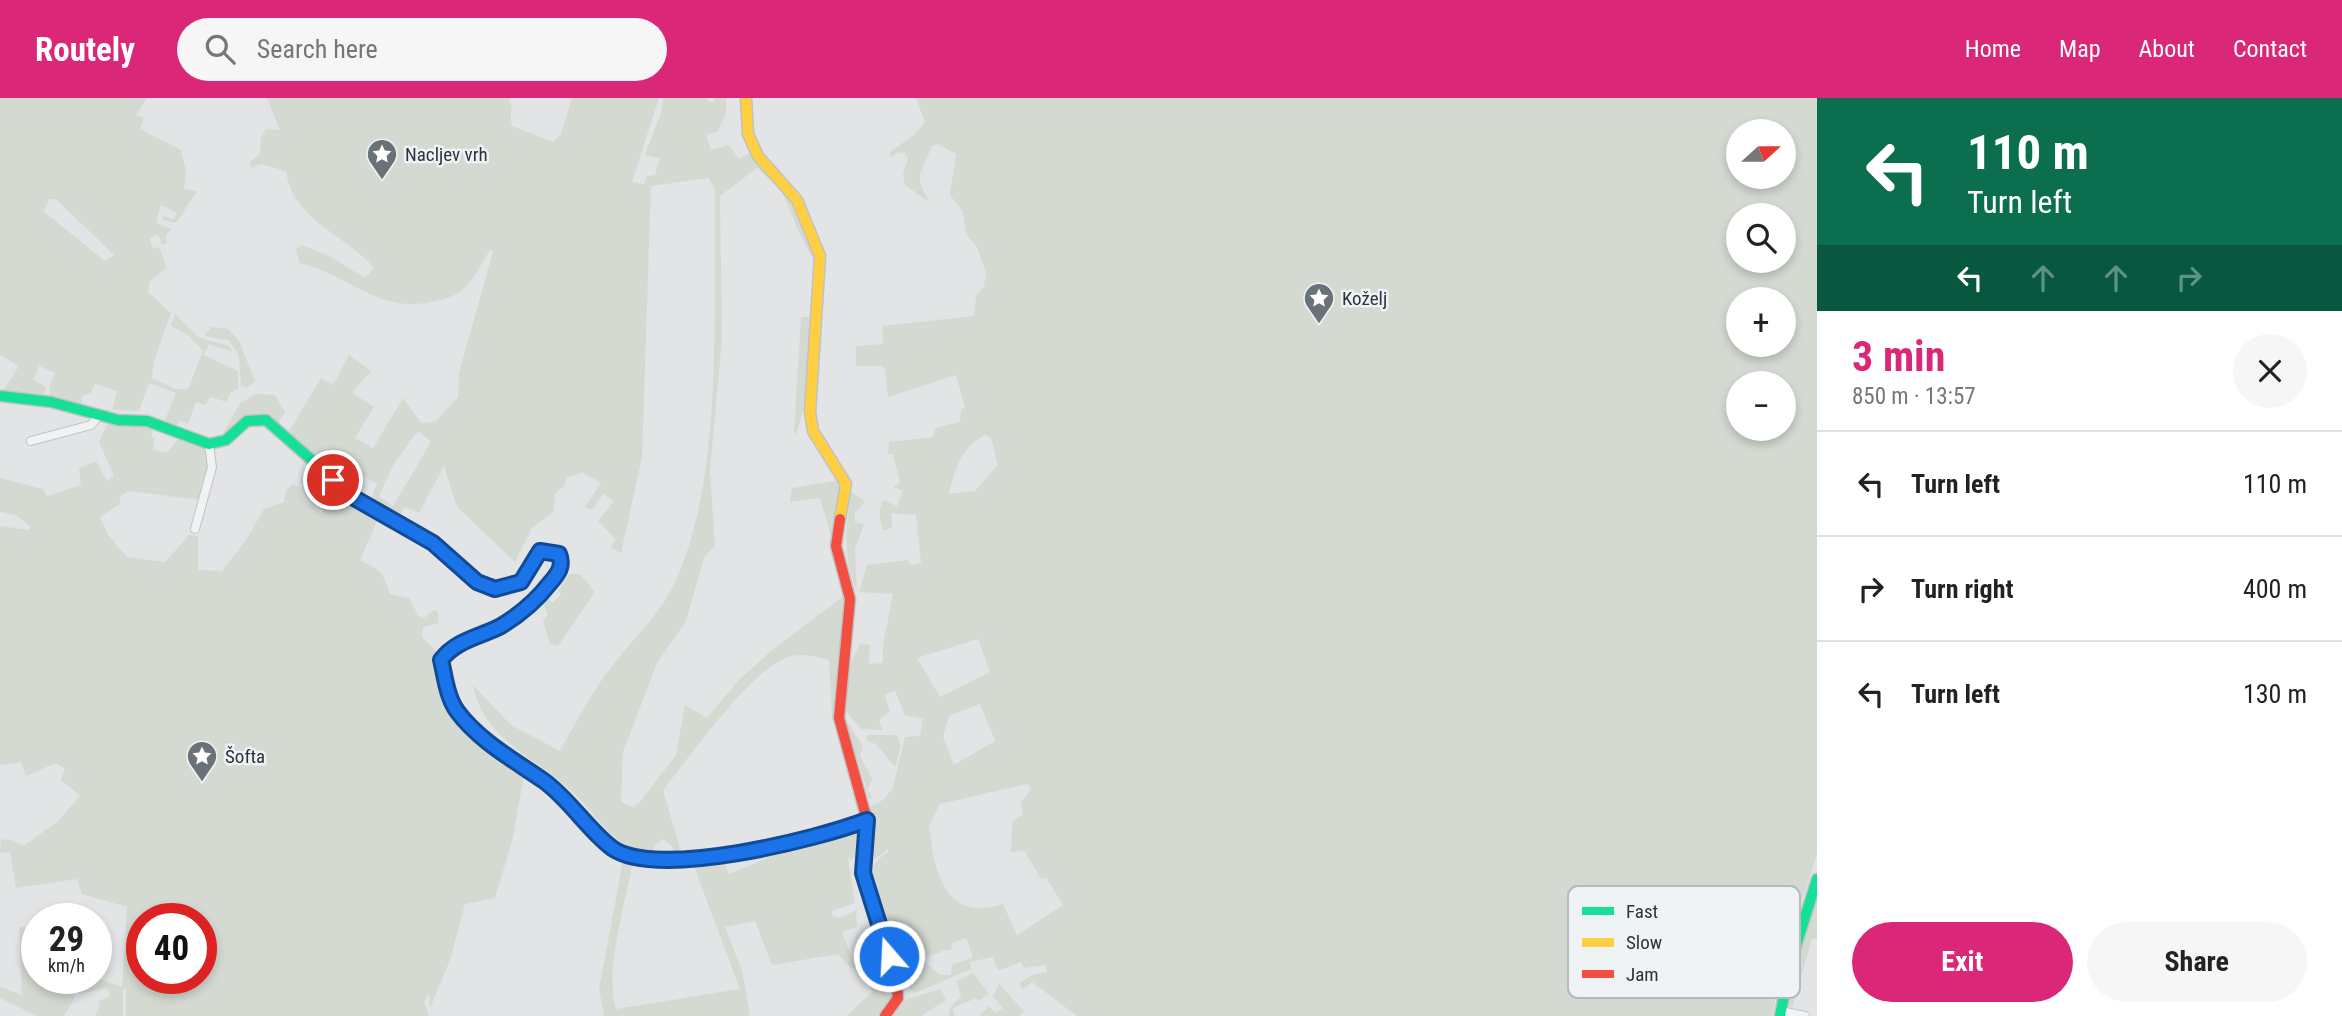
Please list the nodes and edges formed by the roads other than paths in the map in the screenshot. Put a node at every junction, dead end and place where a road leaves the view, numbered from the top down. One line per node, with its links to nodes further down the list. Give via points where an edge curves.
1 (746, 98): 7 (street, via 748,134 758,156 797,200 820,256 810,411 813,431 846,484 836,546 850,599 839,718)
2 (0, 396): 3 (street, via 51,402)
3 (99, 415): 4 (street, via 91,425); 5 (street, via 147,421)
4 (31, 440)
5 (209, 444): 6 (street, via 212,467); 7 (street, via 226,440 247,421 266,420 356,499 424,536 470,577 495,589 521,582 540,551 559,554 558,574 532,605 449,650 441,660 450,697 466,720 546,783 614,850 661,860 716,858)
6 (195, 529)
7 (867, 820): 11 (street, via 863,873 898,998)
8 (1817, 879): 9 (street)
9 (1800, 933)
10 (1780, 1013): 12 (street)
11 (885, 1016)
12 (1805, 1016)

